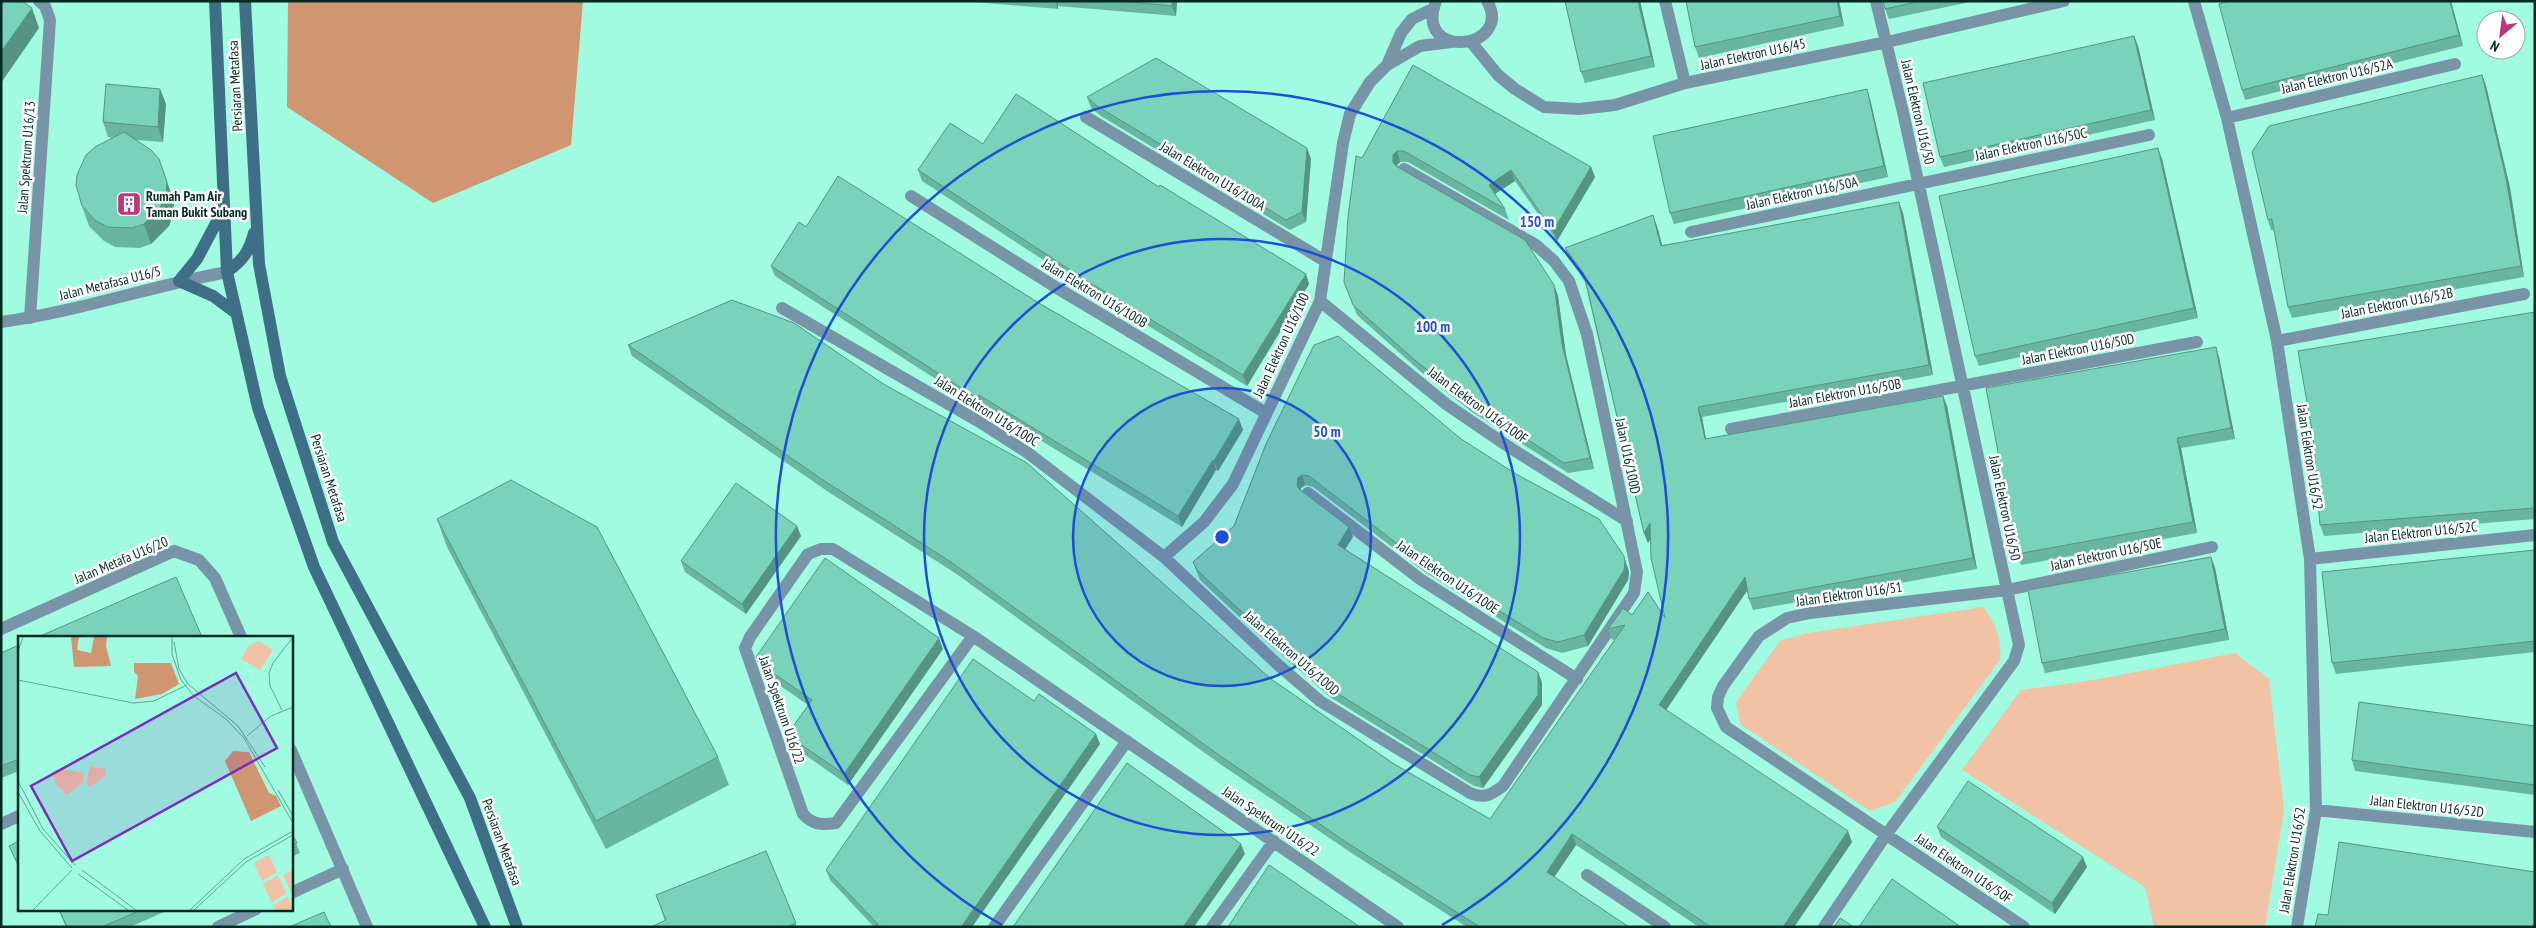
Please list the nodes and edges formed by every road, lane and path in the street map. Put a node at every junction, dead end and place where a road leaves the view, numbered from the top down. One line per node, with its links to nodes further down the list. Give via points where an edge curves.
1 (39, 1): 32 (street, Jalan Spektrum U16/13, via 45,6 50,20)
2 (215, 1): 22 (main road, Persiaran Metafasa)
3 (245, 1): 23 (main road, Persiaran Metafasa)
4 (1486, 1): 11 (street, via 1491,14 1489,23 1486,31)
5 (1665, 1): 15 (street)
6 (1876, 1): 12 (street, Jalan Elektron U16/50)
7 (2064, 1): 12 (street, Jalan Elektron U16/45)
8 (2194, 1): 17 (street, Jalan Elektron U16/52)
9 (1435, 5): 10 (street, via 1434,24 1438,32); 14 (street, via 1412,19 1401,33)
10 (1451, 42): 11 (street); 14 (street, via 1420,46)
11 (1471, 42): 15 (street, Jalan Elektron U16/45, via 1515,90 1544,107 1615,104)
12 (1887, 42): 15 (street, Jalan Elektron U16/45); 20 (street, Jalan Elektron U16/50)
13 (2455, 64): 17 (street, Jalan Elektron U16/52A)
14 (1387, 65): 25 (street, Jalan Elektron U16/100, via 1370,82 1350,114)
15 (1685, 83)
16 (1086, 116): 25 (street, Jalan Elektron U16/100A)
17 (2227, 118): 34 (street, Jalan Elektron U16/52)
18 (2149, 135): 20 (street, Jalan Elektron U16/50C)
19 (1404, 169): 40 (street, Jalan U16/100D, via 1536,245 1570,281 1587,334)
20 (1919, 183): 24 (street, Jalan Elektron U16/50A); 36 (street, Jalan Elektron U16/50)
21 (911, 196): 37 (street, Jalan Elektron U16/100B)
22 (222, 212): 26 (main road, Persiaran Metafasa); 27 (main road, via 197,258)
23 (257, 223): 26 (main road, via 250,249 243,260); 66 (main road, Persiaran Metafasa, via 259,264 280,376 333,542 470,798)
24 (1691, 232)
25 (1325, 261): 29 (street, Jalan Elektron U16/100)
26 (227, 272): 27 (street, Jalan Metafasa U16/5); 31 (main road, Persiaran Metafasa)
27 (179, 281): 31 (main road, via 213,296); 32 (street, Jalan Metafasa U16/5)
28 (2524, 294): 34 (street, Jalan Elektron U16/52B)
29 (1320, 301): 37 (street, Jalan Elektron U16/100); 40 (street, Jalan Elektron U16/100F, via 1446,404)
30 (782, 308): 43 (street, Jalan Elektron U16/100C, via 1028,453)
31 (236, 313): 65 (main road, Persiaran Metafasa, via 258,408 314,567)
32 (30, 318): 33 (street, Jalan Metafasa U16/5)
33 (1, 322)
34 (2277, 341): 44 (street, Jalan Elektron U16/52)
35 (2197, 342): 36 (street, Jalan Elektron U16/50D)
36 (1964, 386): 38 (street, Jalan Elektron U16/50B); 45 (street, Jalan Elektron U16/50)
37 (1266, 413): 43 (street, Jalan Elektron U16/100, via 1233,484 1204,522)
38 (1731, 429)
39 (1308, 493): 49 (street, Jalan Elektron U16/100E, via 1420,579)
40 (1627, 521): 49 (street, Jalan U16/100D, via 1637,572 1634,593)
41 (2535, 535): 44 (street, Jalan Elektron U16/52C)
42 (2212, 547): 45 (street, Jalan Elektron U16/50E)
43 (1164, 557): 52 (street, Jalan Elektron U16/100D, via 1320,701 1470,793 1479,797)
44 (2310, 559): 53 (street, Jalan Elektron U16/52)
45 (2007, 590): 57 (street, Jalan Elektron U16/50, via 2018,653); 57 (street, Jalan Elektron U16/51, via 1787,618 1759,636 1723,686 1717,708 1726,727)
46 (1, 629): 47 (street, Jalan Metafa U16/20, via 174,551 199,560 215,578)
47 (241, 636)
48 (973, 636): 48 (street, Jalan Spektrum U16/22, via 833,549 808,554 745,648 803,814 810,821 820,825 836,823); 50 (street, Jalan Spektrum U16/22)
49 (1577, 679): 52 (street, Jalan U16/100D, via 1504,786)
50 (1126, 741): 58 (street, Jalan Spektrum U16/22); 67 (street)
51 (292, 752): 59 (street)
52 (1490, 796)
53 (2316, 810): 56 (street, Jalan Elektron U16/52D); 73 (street, Jalan Elektron U16/52)
54 (18, 816): 55 (street)
55 (1, 824)
56 (2535, 832)
57 (1886, 835): 71 (street, Jalan Elektron U16/50); 72 (street, Jalan Elektron U16/50F)
58 (1274, 842): 68 (street); 69 (street, Jalan Spektrum U16/22)
59 (343, 869): 61 (street); 64 (street)
60 (1587, 876): 70 (street)
61 (292, 893)
62 (254, 910): 63 (street)
63 (218, 927)
64 (367, 927)
65 (485, 927)
66 (517, 927)
67 (994, 927)
68 (1212, 927)
69 (1398, 927)
70 (1665, 927)
71 (1824, 927)
72 (2024, 927)
73 (2297, 927)

